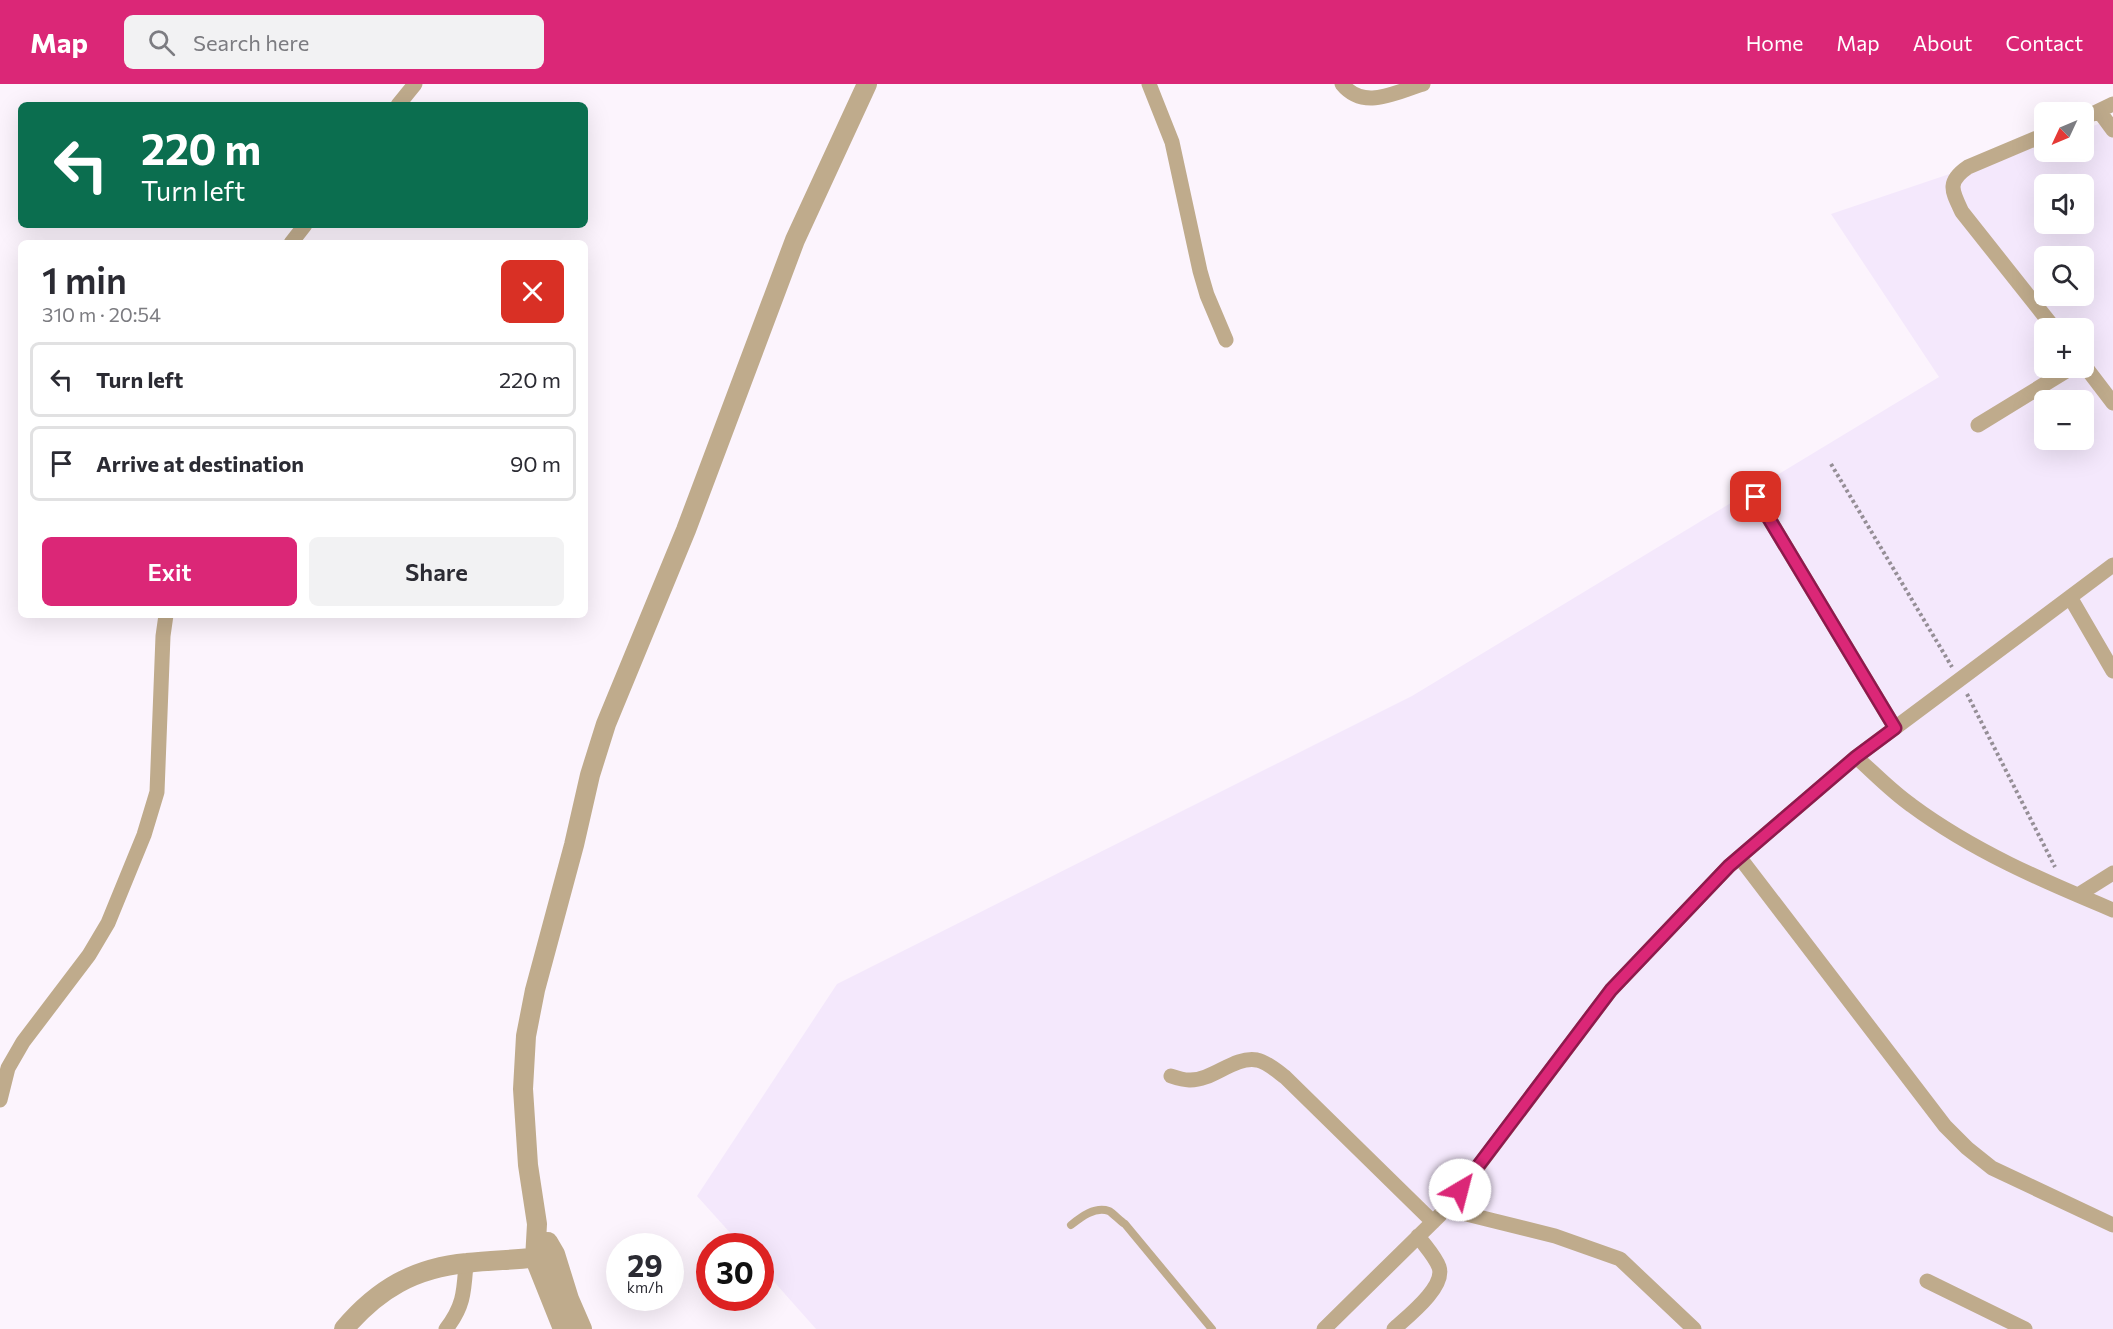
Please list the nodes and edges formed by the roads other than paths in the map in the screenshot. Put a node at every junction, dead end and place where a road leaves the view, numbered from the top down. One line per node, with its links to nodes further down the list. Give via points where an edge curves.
1 (415, 84): 6 (street)
2 (867, 84): 35 (street, via 795,240 590,775 526,1036 523,1089)
3 (1149, 84): 15 (street, via 1172,142 1203,279)
4 (1342, 84): 5 (street, via 1358,97 1371,99)
5 (1423, 84)
6 (400, 102)
7 (2113, 104): 8 (street)
8 (2099, 111): 9 (street); 10 (street)
9 (2094, 113)
10 (2113, 130)
11 (2034, 139): 14 (street, via 1968,167 1953,182 1953,192 1962,212)
12 (303, 228): 13 (street)
13 (293, 240)
14 (2046, 318)
15 (1226, 340)
16 (2055, 378): 19 (street)
17 (2094, 378): 18 (street)
18 (2113, 403)
19 (1978, 425)
20 (1756, 497): 25 (street)
21 (2113, 565): 22 (street)
22 (2070, 597): 24 (street); 25 (street)
23 (166, 618): 32 (street, via 157,792 144,835 108,923 89,955 23,1042 8,1068)
24 (2113, 671)
25 (1895, 728): 26 (street)
26 (1856, 757): 27 (street); 29 (street, via 1909,805 1962,840)
27 (1740, 858): 33 (street, via 1611,990); 37 (street, via 1945,1126 1967,1148 1992,1168)
28 (2113, 873): 29 (street)
29 (2072, 893): 30 (street)
30 (2113, 910)
31 (1171, 1076): 34 (street, via 1204,1078 1244,1060 1269,1065)
32 (0, 1100)
33 (1446, 1209): 34 (street); 50 (street, via 1555,1236 1620,1259)
34 (1433, 1222): 38 (street)
35 (537, 1224): 39 (street); 40 (street)
36 (1071, 1225): 47 (lane, via 1085,1214 1108,1211 1125,1224)
37 (2113, 1225)
38 (1418, 1236): 48 (street); 49 (street, via 1440,1268 1440,1278 1435,1289)
39 (555, 1254): 40 (street); 46 (street)
40 (535, 1259): 41 (street); 45 (street)
41 (466, 1263): 43 (street, via 421,1272 398,1282 376,1297); 44 (street, via 464,1296)
42 (1927, 1281): 51 (street)
43 (344, 1329)
44 (446, 1329)
45 (563, 1329)
46 (582, 1329)
47 (1212, 1329)
48 (1324, 1329)
49 (1394, 1329)
50 (1694, 1329)
51 (2025, 1329)

